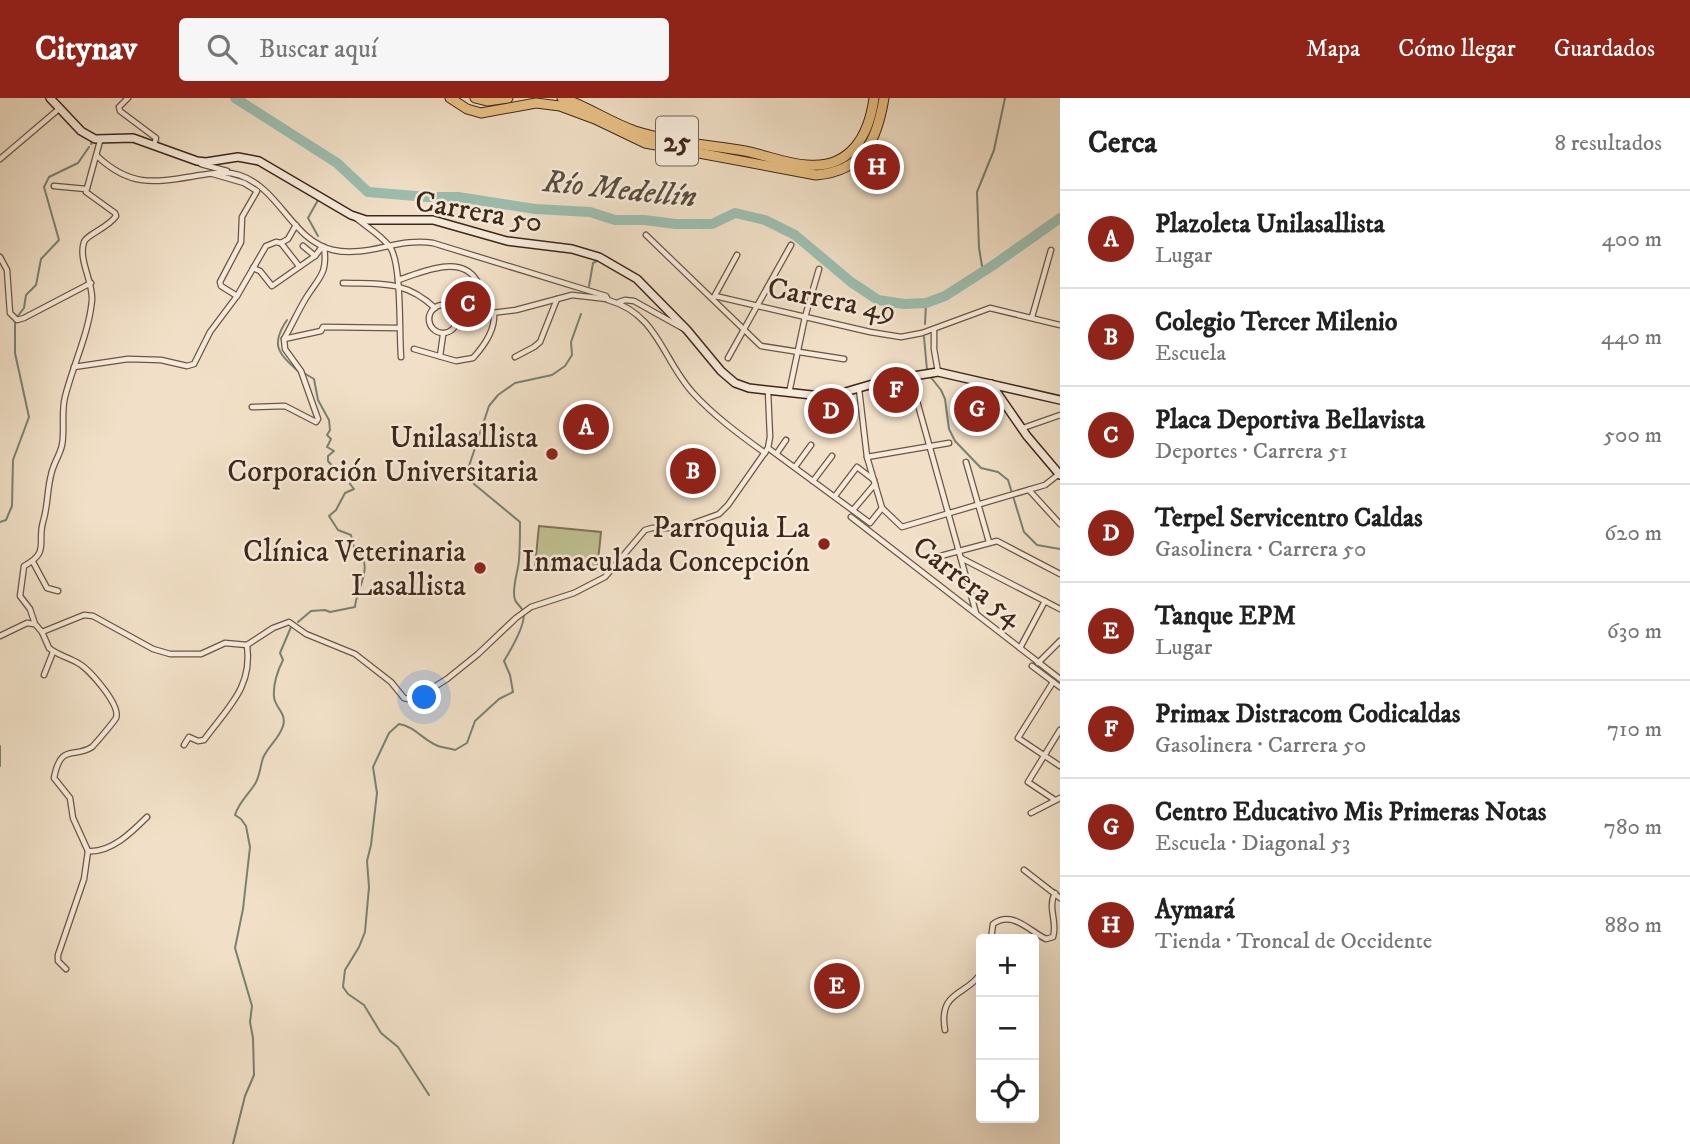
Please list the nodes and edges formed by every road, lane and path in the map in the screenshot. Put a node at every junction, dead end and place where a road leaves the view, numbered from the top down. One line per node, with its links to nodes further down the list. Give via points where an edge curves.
1 (50, 98): 9 (main road)
2 (128, 98): 11 (street, via 120,111 156,138)
3 (450, 98): 8 (highway, 25, via 481,113 536,103 560,106 645,143 816,175 861,156 878,129)
4 (475, 98): 5 (highway)
5 (508, 98)
6 (562, 98): 7 (highway, 25, via 632,130 813,166 835,161 854,149 867,130)
7 (874, 98)
8 (884, 98)
9 (60, 108): 10 (main road, via 81,131); 13 (street)
10 (100, 141): 11 (main road, Carrera 50, via 134,138); 12 (street)
11 (154, 145): 14 (main road, Carrera 50)
12 (96, 155): 15 (street, via 116,172 145,182); 18 (street)
13 (0, 159)
14 (193, 160): 16 (street); 19 (main road, Carrera 50, via 238,157 259,161)
15 (213, 173): 16 (street); 37 (street, via 256,191 242,218 242,242 220,282)
16 (231, 173): 20 (street, via 256,181)
17 (54, 186): 18 (street)
18 (86, 189): 35 (street, via 116,216 101,231 85,238)
19 (351, 215): 25 (street); 52 (main road, Carrera 50, via 433,220 507,242 586,252 637,279)
20 (296, 225): 22 (street); 26 (street)
21 (646, 235): 38 (street)
22 (281, 243): 31 (street); 32 (street, via 266,246)
23 (791, 245): 42 (street)
24 (303, 246): 29 (street)
25 (389, 246): 26 (street, via 348,253); 34 (street); 40 (street, via 416,241 447,245)
26 (323, 247): 29 (street); 55 (street, via 322,277)
27 (1051, 250): 48 (street)
28 (737, 255): 38 (street)
29 (315, 256): 31 (street)
30 (0, 257): 35 (street, via 7,270 10,313 16,319)
31 (299, 266): 32 (street, via 272,285)
32 (253, 268): 37 (street)
33 (819, 269): 47 (street)
34 (398, 282): 36 (street); 43 (street); 45 (street, via 451,266 471,273); 50 (street)
35 (90, 283): 63 (street, via 92,298)
36 (344, 283)
37 (237, 296): 63 (street, via 210,332 194,365 128,359)
38 (714, 298): 42 (street, Carrera 49); 53 (street)
39 (556, 299): 40 (street, via 572,295); 44 (street); 59 (street, via 540,342)
40 (607, 300): 41 (street)
41 (618, 303): 52 (street, via 634,301); 78 (street, via 646,321 694,394 714,414)
42 (758, 306): 47 (street, Carrera 49); 53 (street)
43 (435, 308): 46 (street, via 449,306); 54 (street, via 430,324)
44 (494, 313): 45 (street); 58 (street, via 487,338 473,358 456,361)
45 (487, 314): 46 (street)
46 (459, 317): 54 (street, via 456,326)
47 (805, 317): 51 (street, Carrera 49, via 901,337); 57 (street)
48 (1032, 317): 49 (street, Carrera 49); 51 (street, Carrera 49, via 990,308)
49 (1060, 325)
50 (399, 328): 55 (street, via 323,327); 60 (street)
51 (934, 329): 64 (street)
52 (687, 330): 68 (main road, Carrera 50, via 729,378)
53 (744, 331): 57 (street, via 761,346); 61 (street)
54 (443, 335): 58 (street)
55 (284, 339): 71 (street, via 318,419 309,421 285,406)
56 (414, 349): 58 (street)
57 (797, 352): 62 (street); 69 (street)
58 (440, 356)
59 (514, 357)
60 (401, 358)
61 (728, 358)
62 (844, 359)
63 (74, 368): 99 (street, via 64,400 62,443 48,488 41,551)
64 (931, 373): 65 (main road, Carrera 50); 66 (main road, Carrera 50)
65 (910, 376): 67 (main road, Carrera 50); 77 (street)
66 (991, 384): 70 (main road, Carrera 50); 73 (main road)
67 (859, 388): 69 (main road, Carrera 50, via 835,395); 81 (street)
68 (768, 391): 69 (main road, Carrera 50); 78 (street, via 770,437)
69 (789, 393)
70 (1060, 400)
71 (252, 407)
72 (1060, 415): 73 (street)
73 (1023, 428): 84 (main road)
74 (786, 440): 79 (street)
75 (949, 443): 77 (street)
76 (811, 445): 83 (street)
77 (929, 446): 81 (street); 92 (street)
78 (766, 450): 79 (street); 109 (street, via 719,513 680,528 645,530 605,577 531,607 478,654 413,701 355,654 289,622)
79 (777, 453): 83 (street)
80 (832, 456): 85 (street)
81 (867, 457): 86 (street)
82 (966, 462): 89 (street)
83 (795, 467): 85 (street)
84 (1060, 474): 87 (street)
85 (813, 481): 88 (street)
86 (874, 482): 88 (street, via 856,467); 90 (street); 91 (street)
87 (1029, 490): 89 (street); 94 (street)
88 (835, 496): 91 (street)
89 (978, 505): 92 (street); 95 (street)
90 (882, 509): 92 (street, via 902,527); 93 (street, via 870,523)
91 (853, 510): 93 (street)
92 (947, 514): 96 (street)
93 (861, 516): 104 (street, Carrera 54, via 851,517)
94 (1060, 524)
95 (989, 542): 96 (street); 100 (street, via 997,541)
96 (959, 551): 97 (street); 98 (street)
97 (961, 558): 102 (street); 104 (street)
98 (929, 559)
99 (33, 562): 101 (street, via 47,588); 105 (street, via 22,570 19,592)
100 (1060, 574)
101 (58, 591)
102 (1045, 601): 103 (street); 110 (street)
103 (1060, 609)
104 (976, 614): 110 (street, Carrera 54)
105 (35, 624): 106 (street); 107 (street, via 27,623)
106 (42, 632): 109 (street, via 84,615 170,654 201,654 225,643); 111 (street)
107 (0, 636)
108 (1060, 641): 112 (street)
109 (247, 645): 118 (street, via 244,686 204,740 188,737)
110 (1020, 648): 112 (street, Carrera 54)
111 (54, 652): 113 (street); 124 (street, via 82,666 117,709 111,726 93,746 64,756 55,771 56,783 70,797 76,828)
112 (1035, 664): 114 (street, Carrera 54); 115 (street, Carrera 54)
113 (44, 675)
114 (1060, 679)
115 (1053, 682): 116 (street, Carrera 54); 119 (street, via 1018,738)
116 (1060, 687)
117 (1060, 730): 119 (street)
118 (184, 745)
119 (1044, 755): 120 (street); 121 (street, via 1028,782)
120 (1060, 765)
121 (1058, 799): 122 (street)
122 (1031, 813)
123 (147, 817): 124 (street, via 125,838)
124 (88, 851): 131 (street, via 84,879 58,956)
125 (1024, 870): 126 (street)
126 (1055, 893): 127 (street); 130 (street, via 1053,937)
127 (1060, 898)
128 (992, 934): 129 (street, via 993,924 1003,919 1018,921)
129 (1038, 934)
130 (1039, 934)
131 (66, 969)
132 (976, 980): 133 (street, via 951,998 943,1014)
133 (945, 1030)

